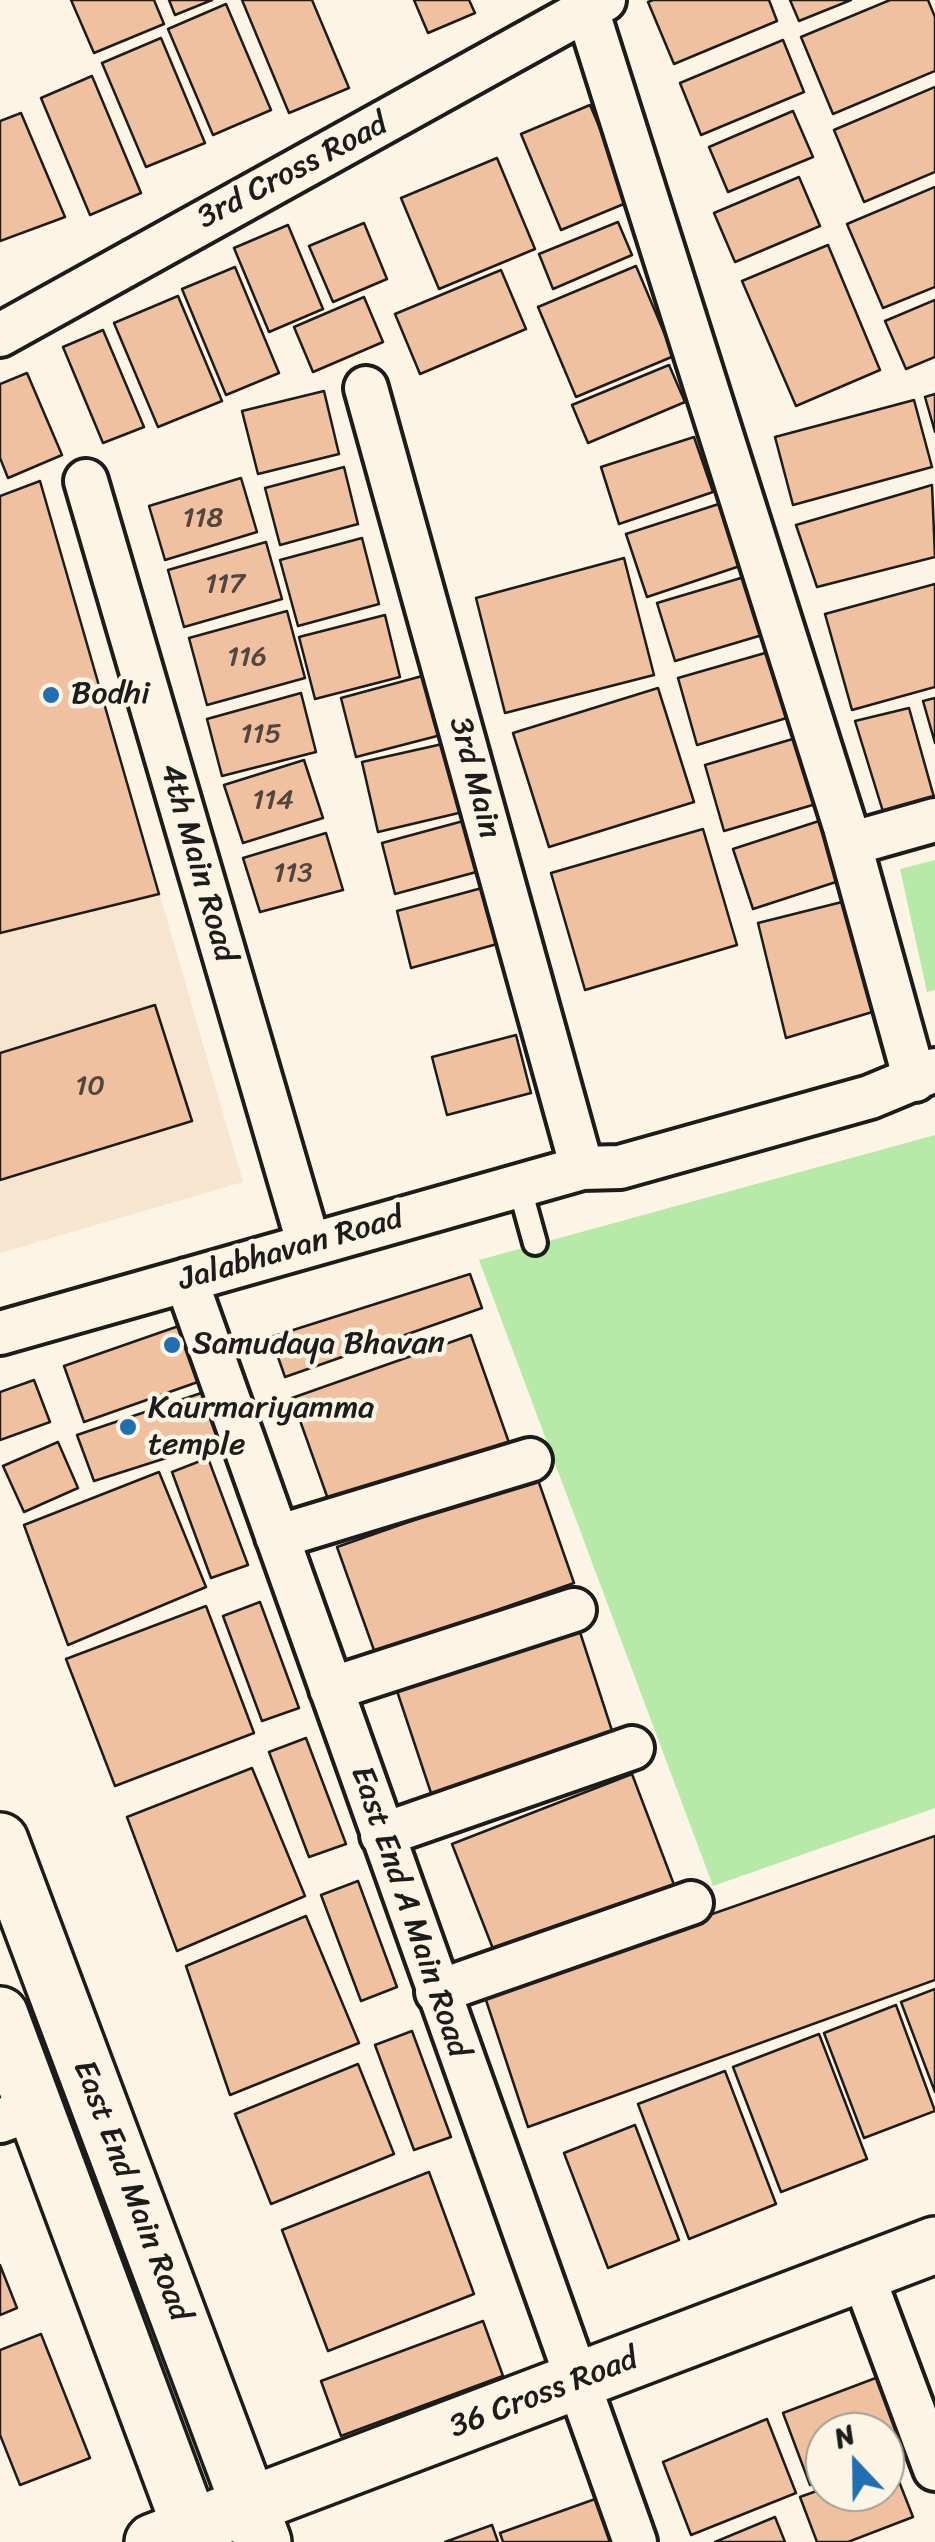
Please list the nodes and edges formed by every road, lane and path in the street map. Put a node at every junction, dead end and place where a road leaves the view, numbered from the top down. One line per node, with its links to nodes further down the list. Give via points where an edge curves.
1 (591, 4): 2 (street, 3rd Cross Road); 6 (street)
2 (0, 335)
3 (366, 388): 8 (street, 3rd Main)
4 (86, 481): 11 (street, 4th Main Road)
5 (935, 820): 6 (street)
6 (850, 844): 7 (street)
7 (928, 1077): 8 (street, Jalabhavan Road, via 858,1079 616,1144)
8 (582, 1168): 9 (street, Jalabhavan Road)
9 (519, 1185): 10 (lane); 11 (street, Jalabhavan Road)
10 (535, 1243)
11 (309, 1245): 12 (street, Jalabhavan Road)
12 (186, 1280): 13 (street, Jalabhavan Road); 15 (street, East End A Main Road)
13 (0, 1334)
14 (530, 1460): 15 (street)
15 (277, 1537): 17 (street, East End A Main Road)
16 (574, 1610): 17 (street)
17 (331, 1689): 19 (street, East End A Main Road)
18 (632, 1748): 19 (street)
19 (382, 1835): 22 (street, East End A Main Road)
20 (0, 1841): 29 (street, East End Main Road)
21 (691, 1903): 22 (street)
22 (437, 1992): 27 (street, East End A Main Road)
23 (0, 2014): 24 (street, East End Main Road)
24 (17, 2114): 30 (street, East End Main Road)
25 (935, 2245): 26 (street, 36 Cross Road)
26 (862, 2272): 27 (street, 36 Cross Road); 28 (street)
27 (575, 2382): 29 (street, 36 Cross Road); 31 (street, East End A Main Road)
28 (935, 2469)
29 (256, 2524): 30 (street, 36 Cross Road)
30 (180, 2537)
31 (635, 2542)

